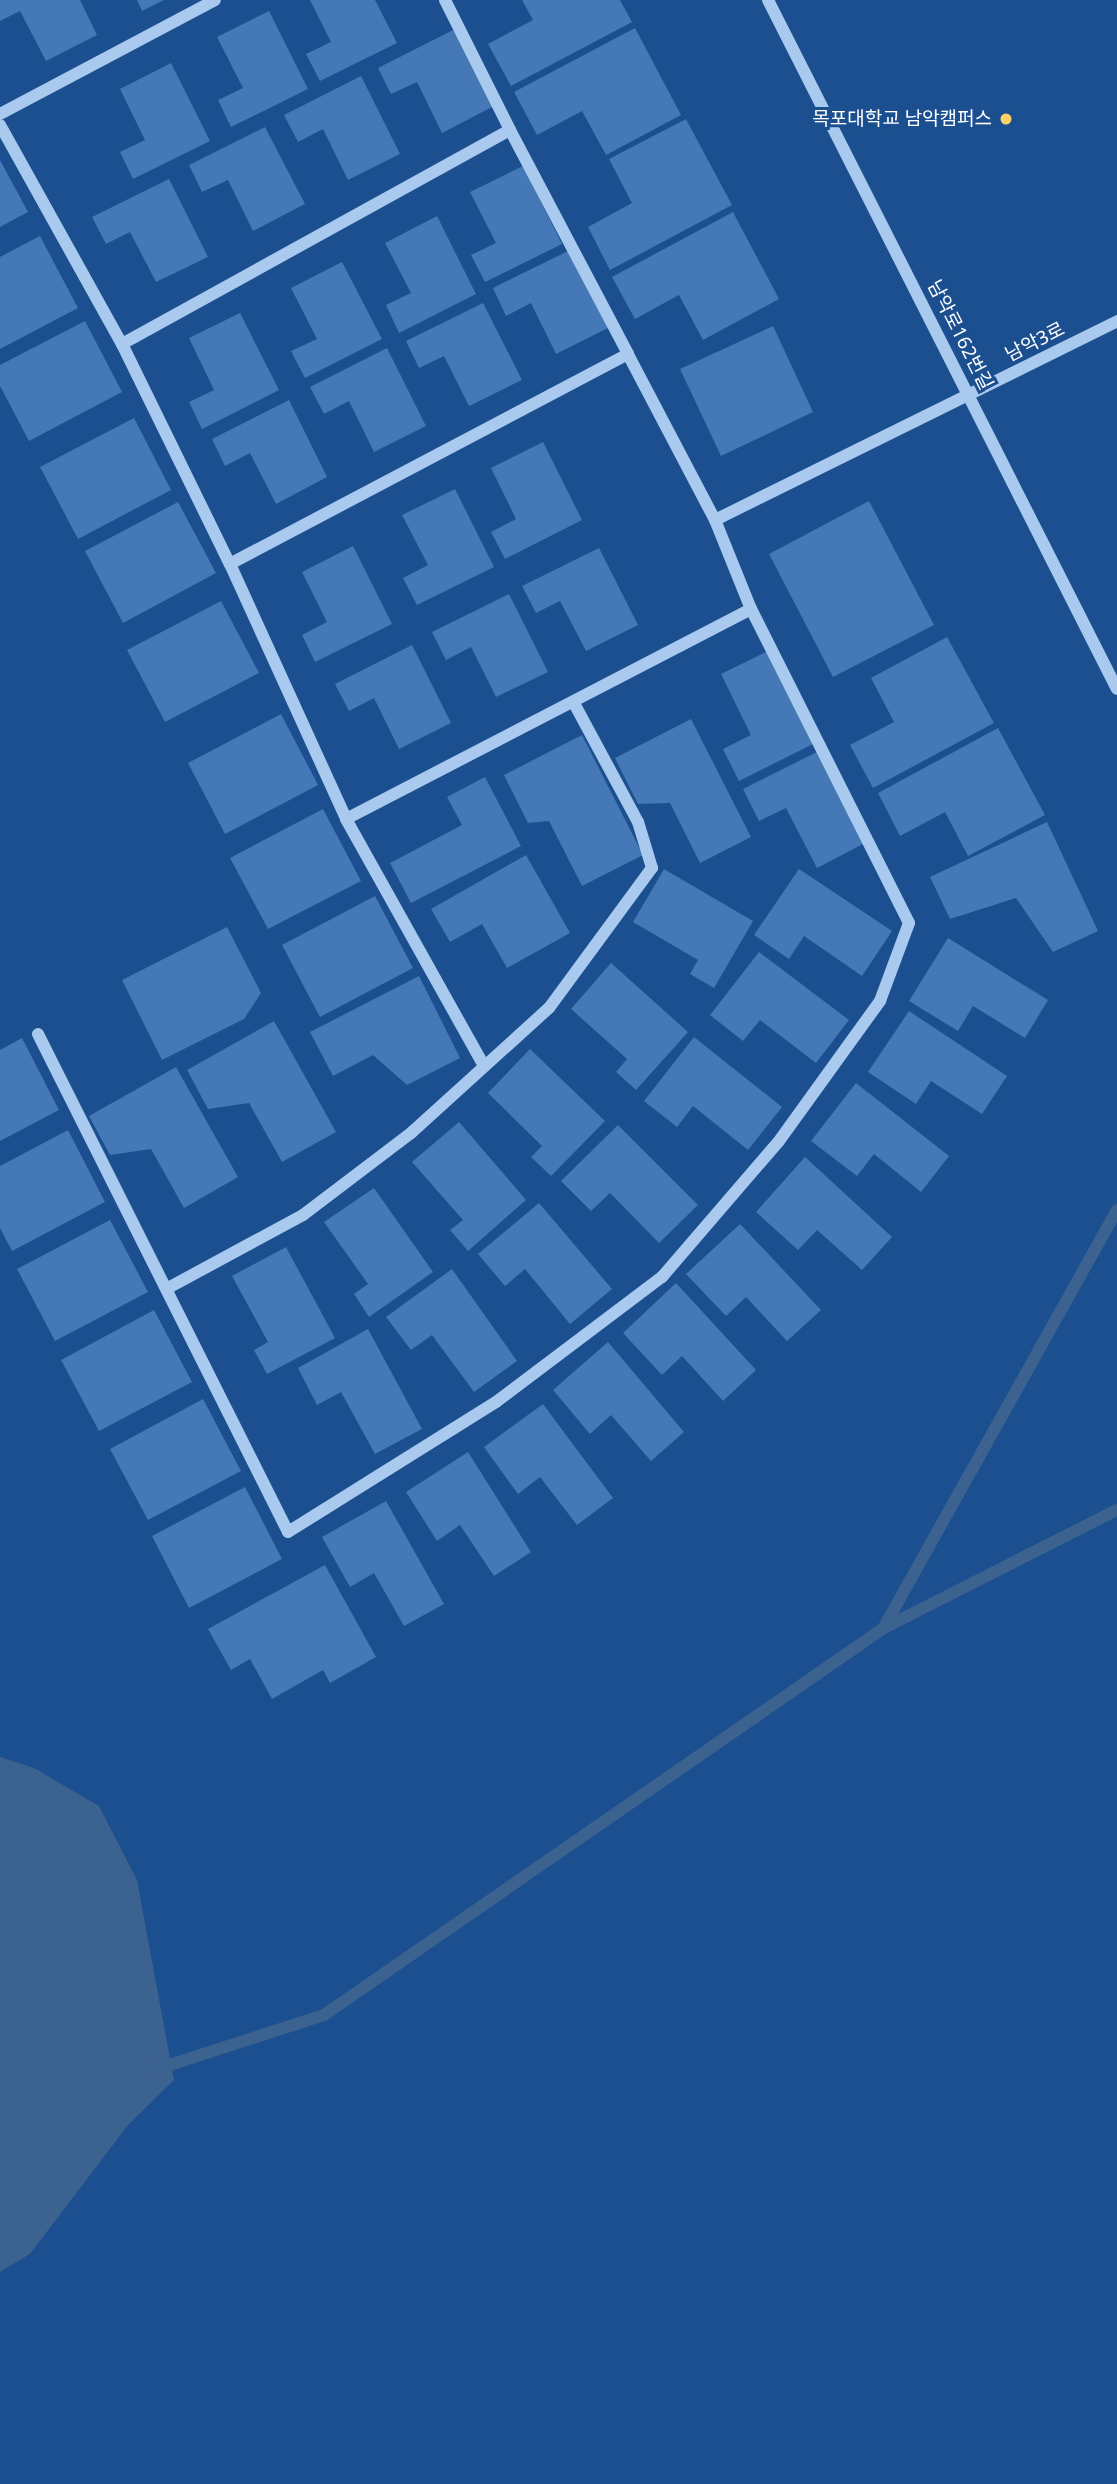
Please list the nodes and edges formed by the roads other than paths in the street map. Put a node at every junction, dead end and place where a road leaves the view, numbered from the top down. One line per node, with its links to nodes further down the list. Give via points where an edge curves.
1 (215, 0): 4 (street)
2 (445, 0): 6 (street)
3 (768, 0): 10 (street, 남악로162번길)
4 (0, 114)
5 (0, 125): 8 (street)
6 (510, 130): 8 (street); 9 (street)
7 (1117, 321): 10 (street, 남악3로)
8 (122, 344): 12 (street)
9 (628, 354): 11 (street); 12 (street)
10 (970, 397): 11 (street, 남악3로); 14 (street, 남악로162번길)
11 (715, 520): 13 (street)
12 (230, 564): 16 (street)
13 (751, 609): 15 (street); 19 (street, via 909,923 880,1001 779,1141 662,1277 496,1402 288,1532)
14 (1117, 689)
15 (574, 703): 16 (street); 18 (street, via 638,822 652,868 550,1009)
16 (346, 819): 18 (street)
17 (38, 1034): 19 (street, via 124,1210)
18 (484, 1066): 19 (street, via 411,1133 303,1215)
19 (168, 1288)

